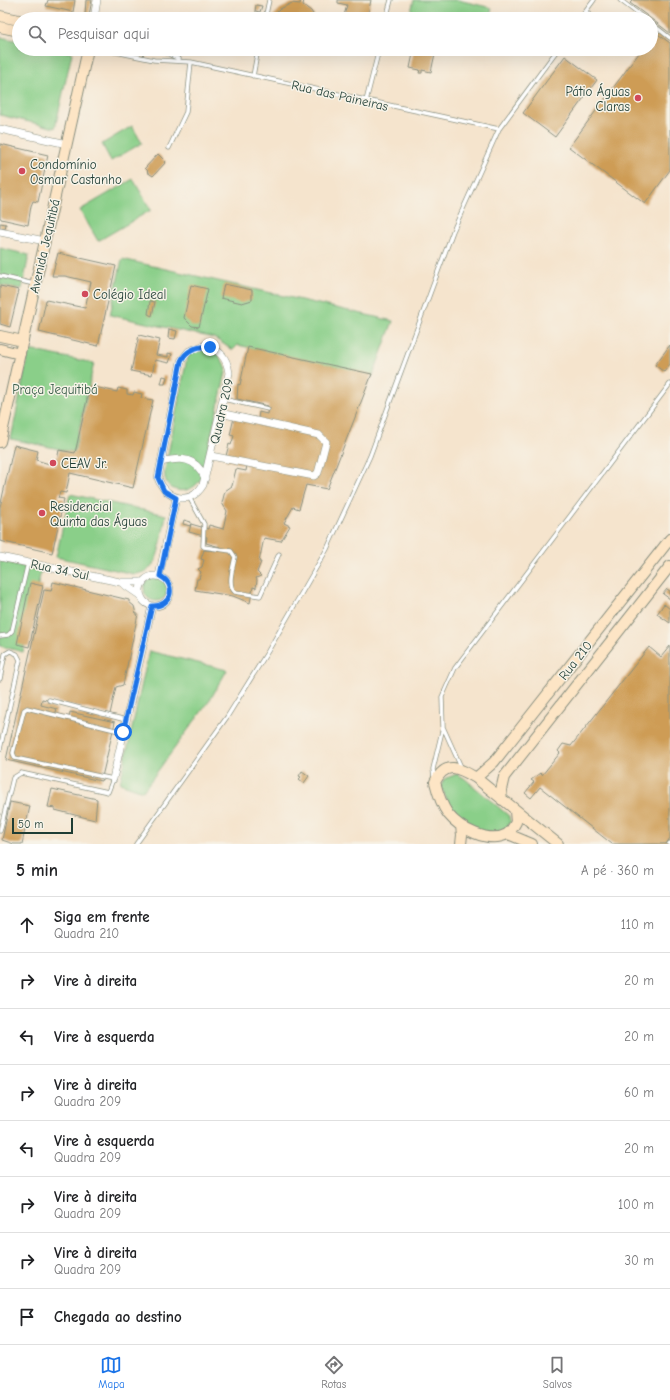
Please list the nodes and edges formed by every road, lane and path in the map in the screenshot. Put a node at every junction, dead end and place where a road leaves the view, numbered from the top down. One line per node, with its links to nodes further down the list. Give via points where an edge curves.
1 (97, 0): 6 (street)
2 (269, 0): 7 (lane)
3 (391, 0): 8 (lane)
4 (594, 0): 9 (lane)
5 (620, 0): 10 (lane)
6 (95, 12)
7 (266, 12)
8 (388, 12)
9 (586, 12)
10 (636, 12)
11 (0, 16): 12 (main road)
12 (12, 19)
13 (0, 27): 15 (main road)
14 (658, 29): 16 (lane)
15 (12, 30)
16 (670, 38)
17 (86, 56): 29 (main road, Avenida Jequitibá)
18 (135, 56): 23 (lane, Rua das Paineiras)
19 (172, 56): 23 (lane, Rua das Paineiras)
20 (257, 56): 25 (lane)
21 (377, 56): 26 (lane)
22 (553, 56): 28 (lane)
23 (182, 61): 24 (lane, Rua das Paineiras)
24 (191, 62): 25 (lane, Rua das Paineiras); 30 (lane, via 186,112)
25 (253, 76): 26 (lane, Rua das Paineiras)
26 (366, 101): 28 (lane, Rua das Paineiras)
27 (0, 129): 29 (street)
28 (499, 129): 76 (lane, via 453,231 370,456 327,549 227,717)
29 (67, 144): 32 (main road, Avenida Jequitibá)
30 (169, 148)
31 (0, 232): 32 (street)
32 (45, 241): 34 (main road, Avenida Jequitibá)
33 (0, 276): 34 (lane)
34 (36, 284): 36 (main road, Avenida Jequitibá)
35 (0, 336): 36 (main road)
36 (23, 341): 38 (main road, Avenida Jequitibá)
37 (0, 349): 38 (main road)
38 (20, 354): 43 (main road, Avenida Jequitibá)
39 (670, 384): 63 (lane, via 455,668 442,696)
40 (223, 399): 41 (lane); 42 (street, Quadra 209); 45 (street, Quadra 209, via 229,373 224,356 210,347 196,347 189,351 181,361)
41 (268, 409)
42 (220, 413): 44 (street, Quadra 209); 44 (street, via 319,435 326,442 318,473 314,476)
43 (0, 442)
44 (211, 456): 46 (street, Quadra 209)
45 (161, 462): 46 (street, via 179,458 188,460 196,465); 48 (street, Quadra 209, via 158,478 160,485 164,491)
46 (206, 478): 47 (street, Quadra 209, via 200,490)
47 (189, 497): 48 (street); 50 (lane, via 204,524 204,548 230,551 235,557 231,585 235,592 260,596)
48 (176, 498): 54 (street)
49 (670, 539): 67 (main road, Rua 210, via 494,762)
50 (279, 554)
51 (0, 557): 52 (street, Rua 34 Sul)
52 (28, 563): 55 (street, Rua 34 Sul); 59 (lane, via 12,631 8,635)
53 (670, 566): 70 (main road, Rua 210, via 504,777)
54 (160, 576): 56 (street, via 150,576); 58 (street, via 168,582 170,597 162,605)
55 (120, 582): 56 (street, Rua 34 Sul); 57 (street, Rua 34 Sul)
56 (143, 582): 57 (street)
57 (141, 596): 58 (street)
58 (152, 606): 62 (street)
59 (0, 636)
60 (0, 679): 65 (lane, via 5,654 10,651 17,654 20,660)
61 (49, 700): 62 (lane)
62 (126, 720): 64 (street)
63 (443, 726): 66 (lane); 69 (lane, via 433,769)
64 (123, 732): 68 (street); 68 (lane, via 27,708 22,712 13,753 15,758)
65 (0, 749)
66 (462, 770): 67 (main road); 69 (main road, via 456,767 447,768 440,773)
67 (476, 778): 70 (main road)
68 (113, 779): 73 (lane, via 108,792 16,774)
69 (435, 782): 72 (main road, via 439,798 448,814)
70 (502, 800): 71 (main road)
71 (515, 810): 74 (main road, via 516,822); 79 (main road)
72 (461, 826): 75 (main road); 77 (main road)
73 (0, 831)
74 (508, 834): 75 (main road); 78 (main road)
75 (489, 842)
76 (136, 844)
77 (461, 844)
78 (532, 844)
79 (558, 844)

